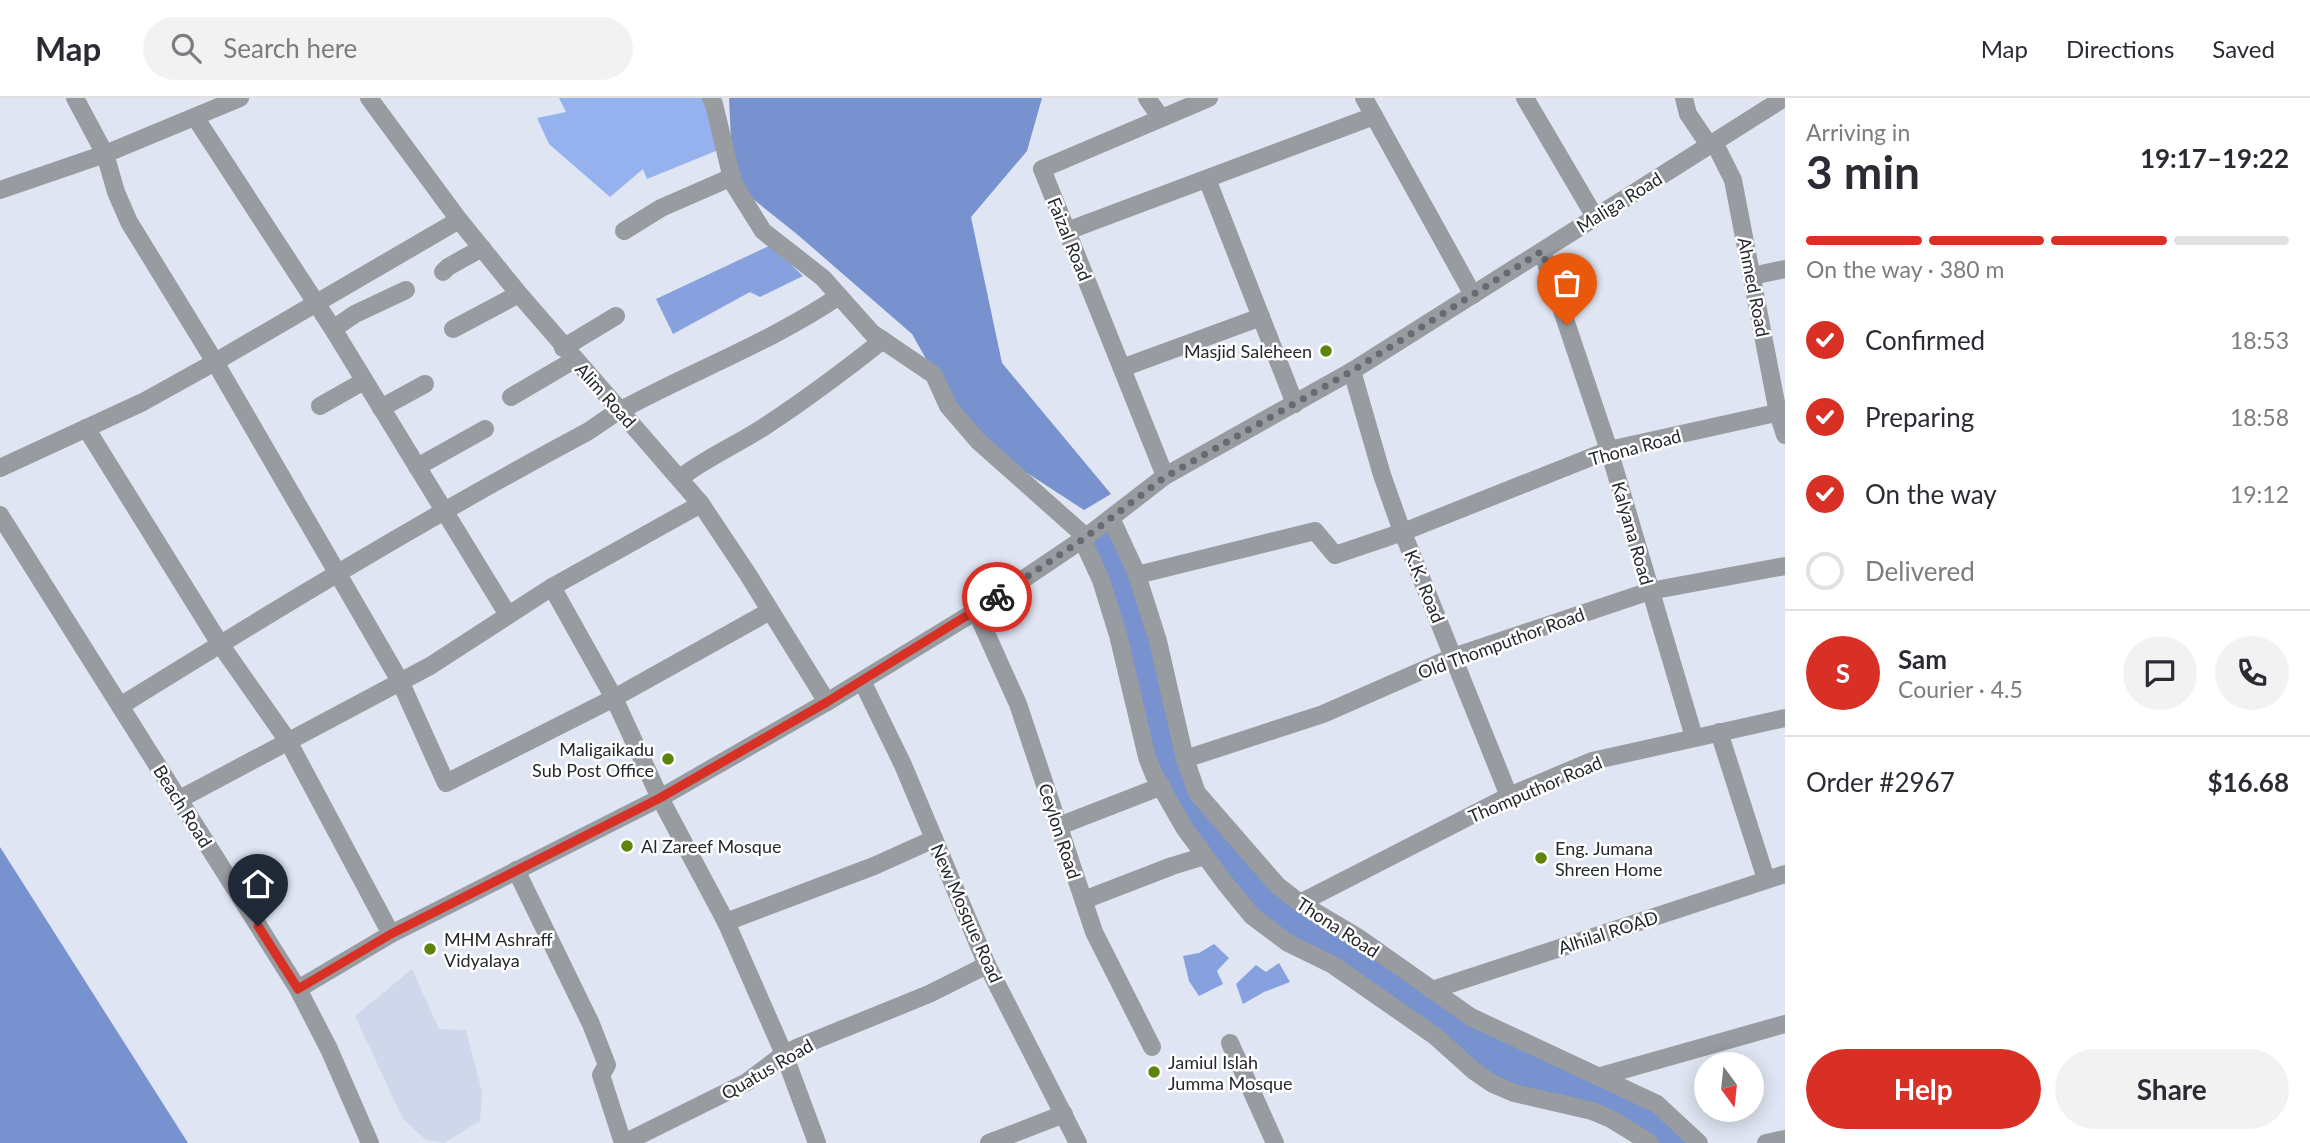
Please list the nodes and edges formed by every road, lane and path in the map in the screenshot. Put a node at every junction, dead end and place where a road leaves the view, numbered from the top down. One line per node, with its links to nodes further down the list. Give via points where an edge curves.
1 (75, 98): 15 (street)
2 (240, 98): 12 (street)
3 (369, 98): 20 (street, Alim Road)
4 (711, 98): 16 (street)
5 (1147, 98): 13 (street)
6 (1209, 98): 13 (street, Faizal Road)
7 (1364, 98): 11 (street)
8 (1525, 98): 19 (street)
9 (1684, 98): 14 (street, Ahmed Road, via 1688,114)
10 (1784, 98): 14 (street, Maliga Road)
11 (1374, 116): 17 (street); 30 (street)
12 (195, 117): 15 (street); 32 (street)
13 (1161, 118): 22 (street, Faizal Road, via 1042,169)
14 (1711, 144): 19 (street, Maliga Road); 27 (street, Ahmed Road, via 1733,180)
15 (105, 154): 18 (street); 39 (street, via 129,222)
16 (732, 177): 21 (street, via 660,208); 31 (street, via 763,231)
17 (1207, 179): 22 (street); 34 (street)
18 (0, 190)
19 (1595, 217): 24 (street, Maliga Road)
20 (459, 220): 23 (street, Alim Road); 32 (street)
21 (624, 231)
22 (1067, 231): 40 (street, Faizal Road)
23 (482, 248): 26 (street); 29 (street, Alim Road)
24 (1542, 251): 30 (street, Maliga Road); 53 (street, Kalyana Road)
25 (1785, 269): 27 (street)
26 (443, 272)
27 (1752, 276): 49 (street, Ahmed Road)
28 (405, 290): 35 (street)
29 (519, 294): 36 (street); 38 (street, Alim Road)
30 (1473, 295): 41 (street, Maliga Road)
31 (839, 296): 37 (street); 48 (street, via 781,331)
32 (316, 304): 35 (street); 39 (street)
33 (616, 316): 38 (street)
34 (1261, 317): 40 (street); 45 (street)
35 (332, 329): 42 (street)
36 (453, 329)
37 (883, 340): 57 (street, via 815,393); 63 (street, via 934,375 948,406 978,441)
38 (568, 354): 44 (street); 48 (street, Alim Road)
39 (215, 362): 50 (street); 65 (street)
40 (1122, 368): 56 (street, Faizal Road)
41 (1352, 371): 45 (street, Maliga Road); 62 (street, K.K. Road)
42 (364, 382): 46 (street); 47 (street)
43 (425, 384): 47 (street)
44 (511, 397)
45 (1295, 404): 56 (street, Maliga Road)
46 (320, 407)
47 (382, 408): 54 (street)
48 (620, 410): 57 (street, Alim Road); 59 (street)
49 (1782, 412): 52 (street, Ahmed Road); 53 (street, Thona Road)
50 (86, 428): 55 (street); 72 (street)
51 (485, 429): 54 (street)
52 (1785, 435)
53 (1609, 450): 62 (street, Thona Road); 68 (street, Kalyana Road)
54 (416, 467): 59 (street)
55 (0, 468)
56 (1165, 477): 61 (street, Maliga Road)
57 (680, 478): 58 (street, Alim Road)
58 (701, 504): 67 (street); 69 (street, Alim Road)
59 (444, 512): 65 (street); 71 (street)
60 (0, 514): 78 (street, Beach Road)
61 (1111, 518): 63 (street, Maliga Road); 66 (street, Thona Road)
62 (1403, 532): 66 (street, Thona Road, via 1335,555 1315,531); 73 (street, K.K. Road)
63 (1084, 538): 70 (street, Maliga Road); 84 (street, via 1129,675 1147,757)
64 (1785, 566): 68 (street, Old Thomputhor Road)
65 (338, 574): 72 (street); 74 (street)
66 (1137, 575): 83 (street, Thona Road, via 1158,641)
67 (552, 587): 71 (street); 76 (street)
68 (1650, 591): 73 (street, Old Thomputhor Road); 81 (street, Kalyana Road)
69 (770, 611): 76 (street); 77 (street, Alim Road)
70 (975, 611): 75 (street, Maliga Road); 88 (street, Ceylon Road, via 1018,704)
71 (508, 615): 74 (street)
72 (220, 644): 78 (street); 82 (street)
73 (1453, 657): 83 (street, Old Thomputhor Road, via 1323,714); 85 (street, K.K. Road)
74 (400, 681): 76 (street, via 446,783); 82 (street)
75 (862, 681): 77 (street, Maliga Road); 89 (street, New Mosque Road)
76 (614, 698): 86 (street)
77 (827, 702): 86 (street, Maliga Road)
78 (120, 706): 87 (street, Beach Road)
79 (1785, 718): 80 (street, Thomputhor Road)
80 (1719, 732): 81 (street, Thomputhor Road); 93 (street)
81 (1694, 737): 85 (street, Thomputhor Road, via 1592,761)
82 (288, 741): 87 (street); 97 (street)
83 (1185, 759): 95 (street, Thona Road, via 1199,796 1277,885)
84 (1162, 786): 88 (street); 90 (street)
85 (1509, 796): 95 (street, Thomputhor Road)
86 (660, 798): 91 (street, Maliga Road); 96 (street)
87 (178, 800): 99 (street, Beach Road)
88 (1059, 826): 94 (street, Ceylon Road)
89 (934, 839): 96 (street); 98 (street, New Mosque Road)
90 (1205, 856): 94 (street); 114 (street, via 1252,916 1435,1036 1493,1084 1592,1111)
91 (516, 870): 97 (street, Maliga Road); 109 (street, via 591,1024 607,1065 601,1075)
92 (1785, 874): 93 (street, Alhilal ROAD)
93 (1766, 879): 100 (street, Alhilal ROAD)
94 (1084, 900): 103 (street, Ceylon Road, via 1094,932)
95 (1300, 903): 100 (street, Thona Road, via 1361,939)
96 (726, 922): 104 (street)
97 (391, 934): 99 (street, Maliga Road)
98 (987, 965): 104 (street, Quatus Road); 106 (street, New Mosque Road)
99 (298, 989): 108 (street, Beach Road)
100 (1432, 990): 105 (street, Thona Road, via 1471,1017)
101 (1785, 1024): 105 (street)
102 (1230, 1043): 113 (street)
103 (1152, 1047)
104 (784, 1054): 109 (street, Quatus Road, via 747,1082); 110 (street)
105 (1601, 1076): 115 (street, Thona Road, via 1657,1104)
106 (1064, 1114): 111 (street); 112 (street, New Mosque Road)
107 (1785, 1139): 116 (street)
108 (370, 1143)
109 (624, 1143)
110 (817, 1143)
111 (989, 1143)
112 (1077, 1143)
113 (1275, 1143)
114 (1650, 1143)
115 (1699, 1143)
116 (1766, 1143)

